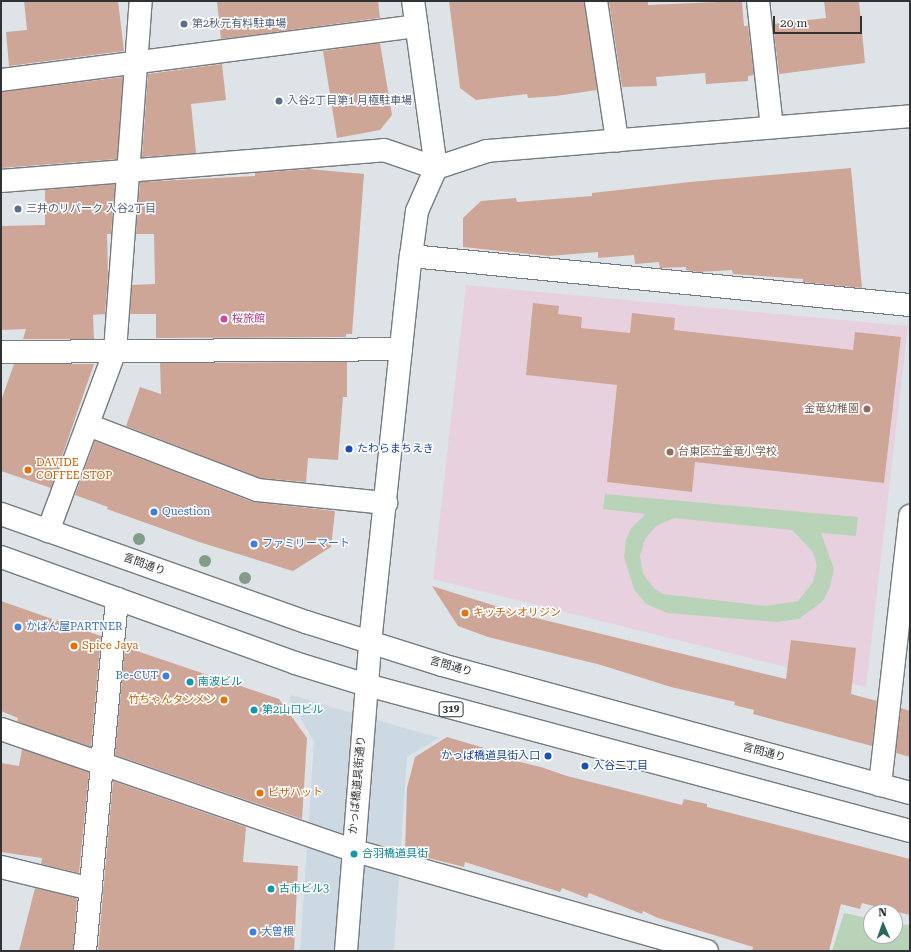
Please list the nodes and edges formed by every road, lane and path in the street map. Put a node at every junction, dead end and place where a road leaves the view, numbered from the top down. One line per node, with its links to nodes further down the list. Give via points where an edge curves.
1 (141, 1): 6 (street)
2 (413, 1): 5 (street)
3 (596, 1): 10 (street)
4 (758, 1): 9 (street)
5 (416, 26): 6 (street); 11 (street)
6 (136, 63): 7 (street); 12 (street)
7 (1, 80)
8 (910, 116): 9 (street)
9 (772, 127): 10 (street)
10 (617, 140): 11 (street, via 488,151)
11 (436, 168): 12 (street, via 384,150); 14 (street, かっぱ橋道具街通り, via 417,211)
12 (128, 172): 13 (street); 17 (street)
13 (1, 181)
14 (410, 256): 15 (street); 16 (street, かっぱ橋道具街通り)
15 (910, 304)
16 (401, 349): 17 (street); 20 (street, かっぱ橋道具街通り)
17 (115, 351): 18 (street); 19 (street)
18 (3, 358)
19 (88, 425): 20 (street, via 257,490); 23 (street)
20 (386, 503): 27 (street, かっぱ橋道具街通り)
21 (1, 514): 23 (street, 言問通り)
22 (910, 516): 24 (street)
23 (48, 531): 27 (street, 言問通り)
24 (908, 548): 28 (street)
25 (1, 557): 26 (street, 319)
26 (117, 598): 29 (street, 319, via 295,663); 31 (street)
27 (370, 643): 29 (street, かっぱ橋道具街通り); 32 (street, 言問通り)
28 (901, 674): 32 (street)
29 (367, 686): 34 (street, 319); 35 (street, かっぱ橋道具街通り)
30 (1, 729): 31 (street)
31 (102, 764): 35 (street); 37 (street)
32 (880, 785): 33 (street, 言問通り)
33 (910, 793)
34 (910, 831)
35 (352, 850): 39 (street, かっぱ橋道具街通り); 40 (street)
36 (1, 867): 37 (street)
37 (91, 889): 38 (street)
38 (85, 951)
39 (346, 951)
40 (707, 951)

